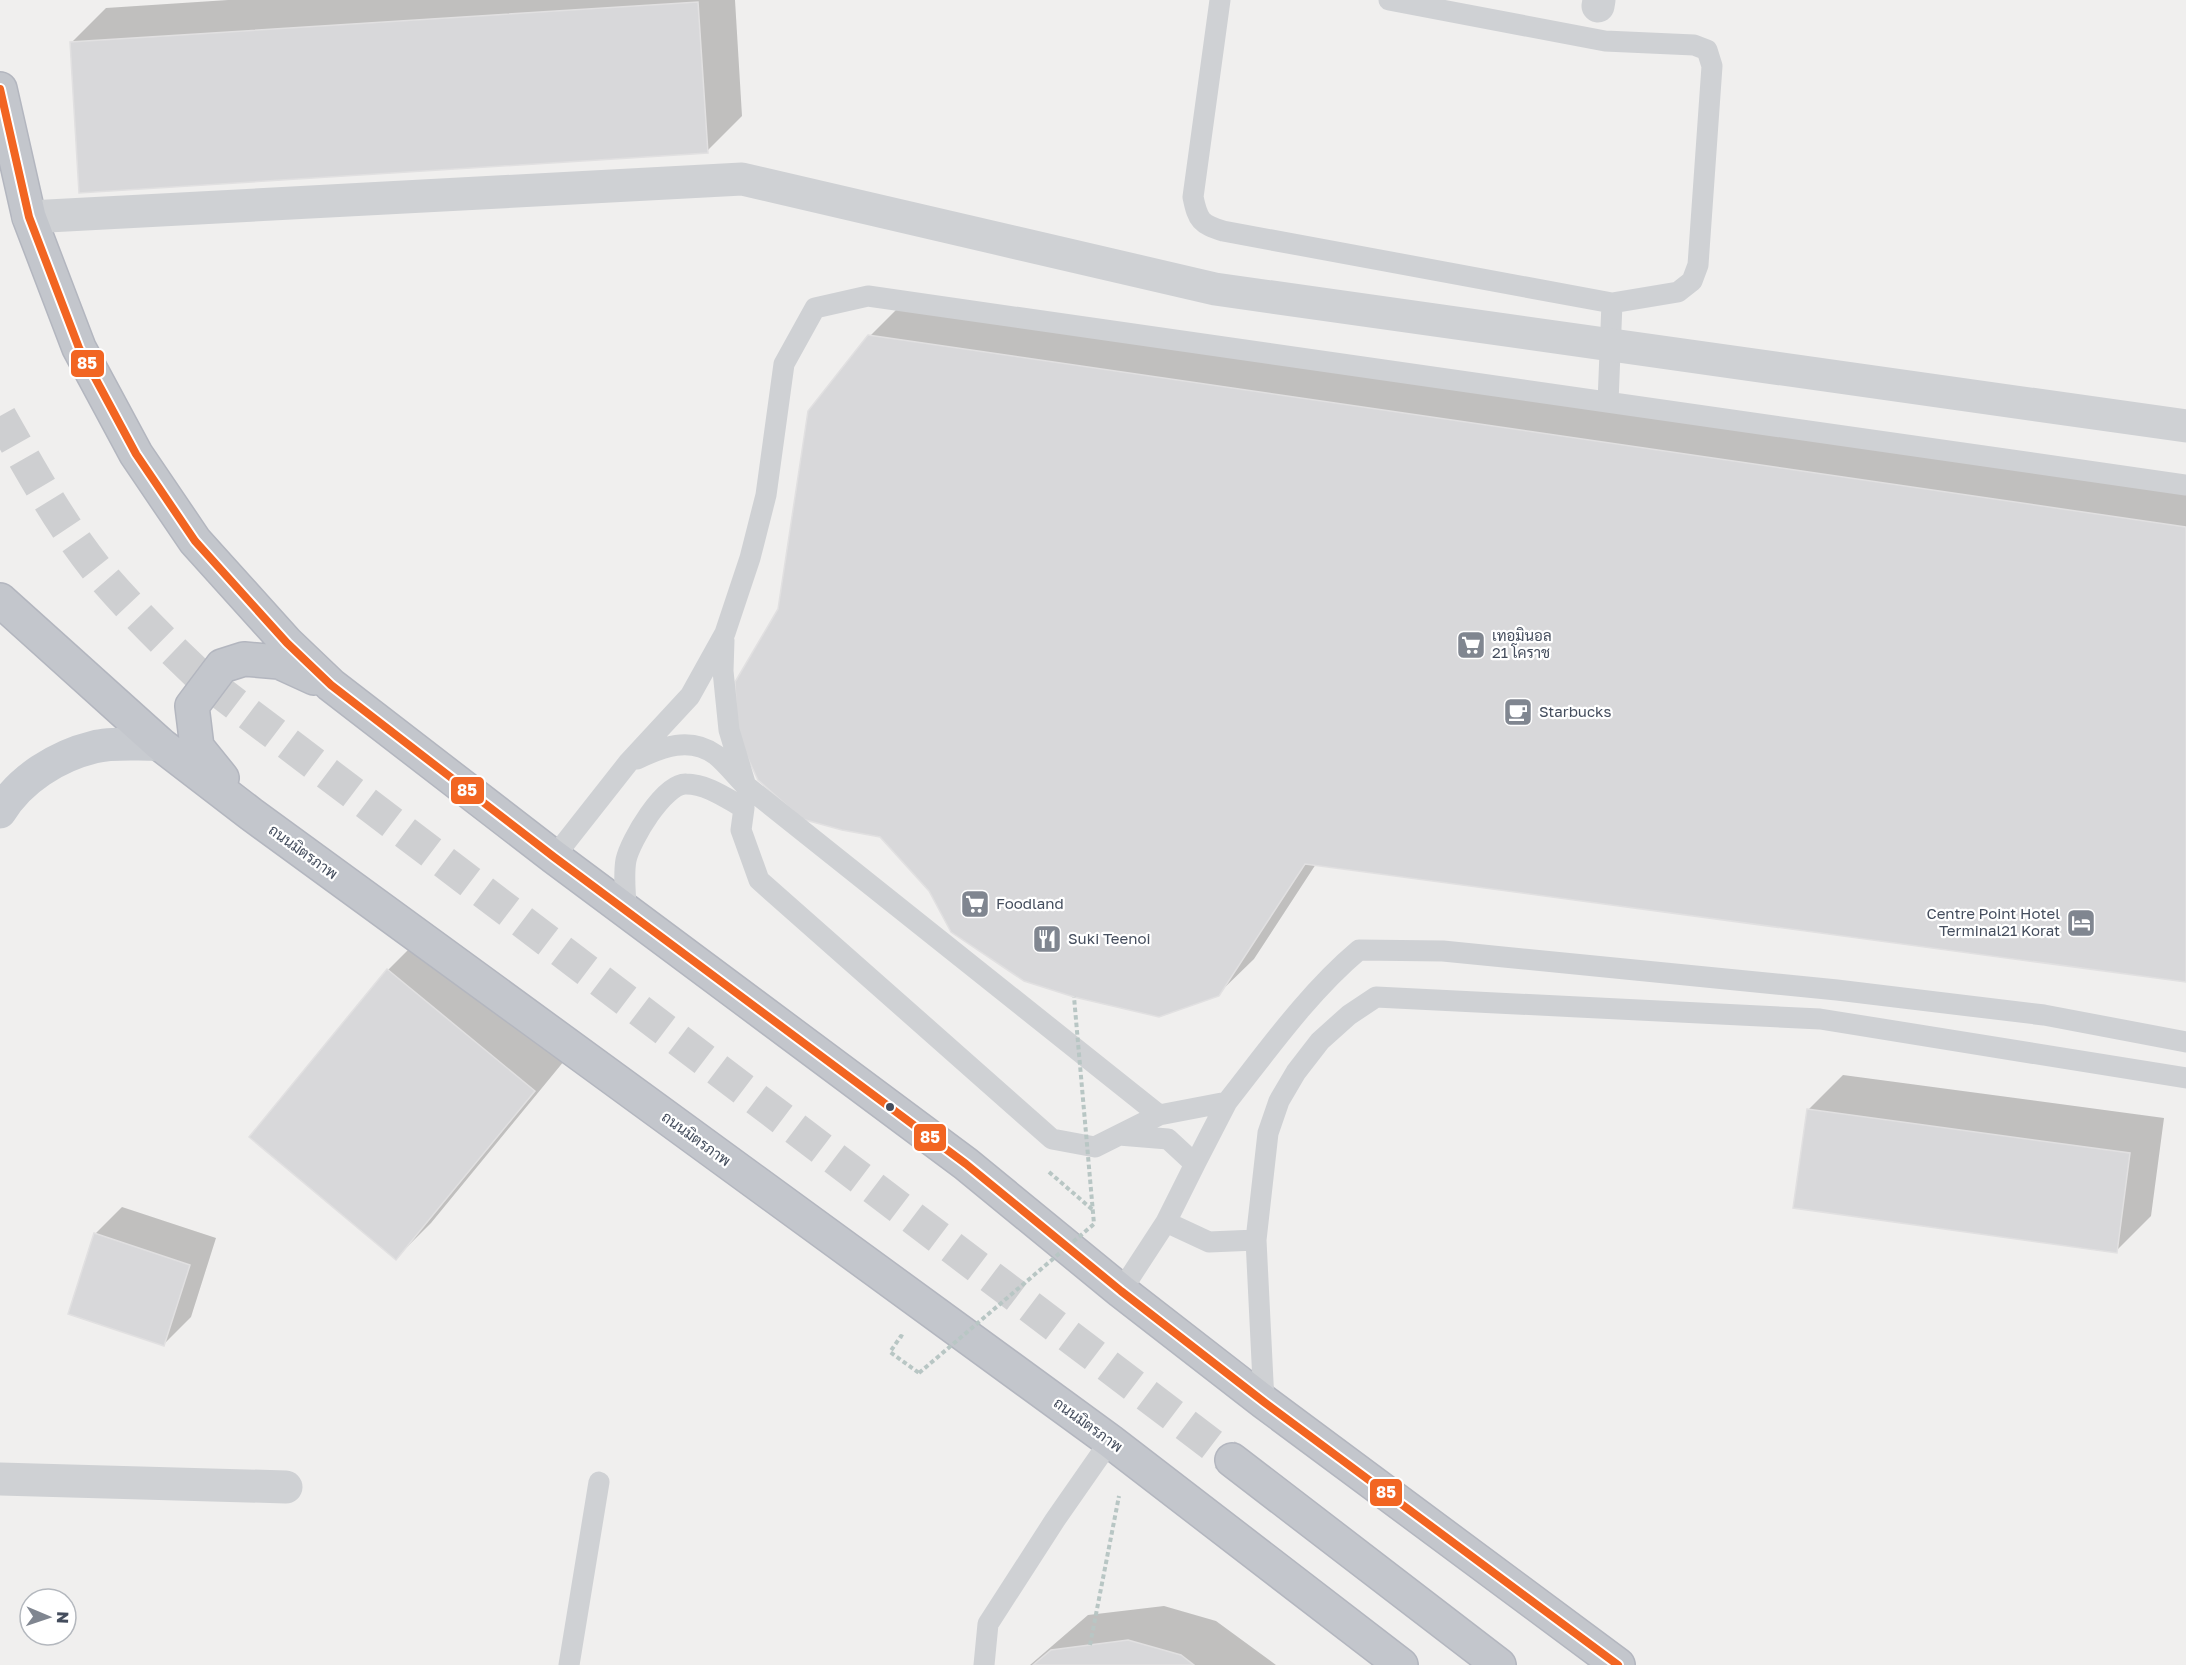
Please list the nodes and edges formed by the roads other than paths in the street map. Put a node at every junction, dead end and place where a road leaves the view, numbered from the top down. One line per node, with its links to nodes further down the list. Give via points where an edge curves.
1 (1220, 0): 5 (lane, via 1193,197 1196,212 1205,225)
2 (1389, 0): 5 (lane, via 1605,41 1694,45 1707,50 1712,66 1698,265 1692,281 1677,292)
3 (0, 89): 4 (highway)
4 (29, 217): 6 (street, via 742,179 1215,289); 12 (highway, via 80,348 136,454 195,541 287,643)
5 (1612, 303): 6 (lane)
6 (1610, 344): 7 (lane); 8 (street)
7 (1608, 402): 9 (lane); 11 (lane, via 868,296 815,309 784,364 766,495 750,558)
8 (2186, 426)
9 (2186, 485)
10 (0, 600): 13 (highway, ถนนมิตรภาพ)
11 (724, 633): 14 (lane, via 690,696); 15 (lane, via 729,730)
12 (331, 685): 18 (highway, via 279,662 244,659 222,666 192,706 197,747); 19 (highway)
13 (160, 744): 17 (main road, via 96,746 62,758 36,774 8,799); 18 (highway, ถนนมิตรภาพ)
14 (628, 763): 15 (lane, via 659,748 689,744 715,754); 19 (lane)
15 (745, 785): 16 (lane); 24 (lane)
16 (744, 808): 20 (lane, via 704,786 682,783 666,793 644,822 626,860); 25 (lane, via 741,830 759,880 1052,1139 1095,1147)
17 (0, 812)
18 (251, 814): 31 (highway, ถนนมิตรภาพ)
19 (554, 857): 20 (highway)
20 (626, 911): 29 (highway, via 966,1164)
21 (2186, 1042): 23 (lane, via 2044,1015 1837,990 1443,951 1359,950 1322,985)
22 (2186, 1078): 28 (lane, via 1820,1019 1376,997 1320,1041 1279,1101 1268,1132)
23 (1227, 1102): 24 (lane); 26 (lane)
24 (1159, 1115): 25 (lane)
25 (1118, 1135): 26 (lane, via 1168,1139)
26 (1195, 1164): 27 (lane)
27 (1166, 1222): 28 (lane, via 1209,1242); 29 (lane)
28 (1256, 1240): 30 (lane)
29 (1121, 1291): 30 (highway)
30 (1264, 1402): 40 (highway)
31 (1110, 1442): 37 (lane, via 988,1624); 38 (highway, ถนนมิตรภาพ)
32 (1232, 1460): 39 (highway)
33 (0, 1479): 35 (street)
34 (599, 1482): 36 (lane)
35 (285, 1487)
36 (569, 1665)
37 (984, 1665)
38 (1401, 1665)
39 (1499, 1665)
40 (1618, 1665)

